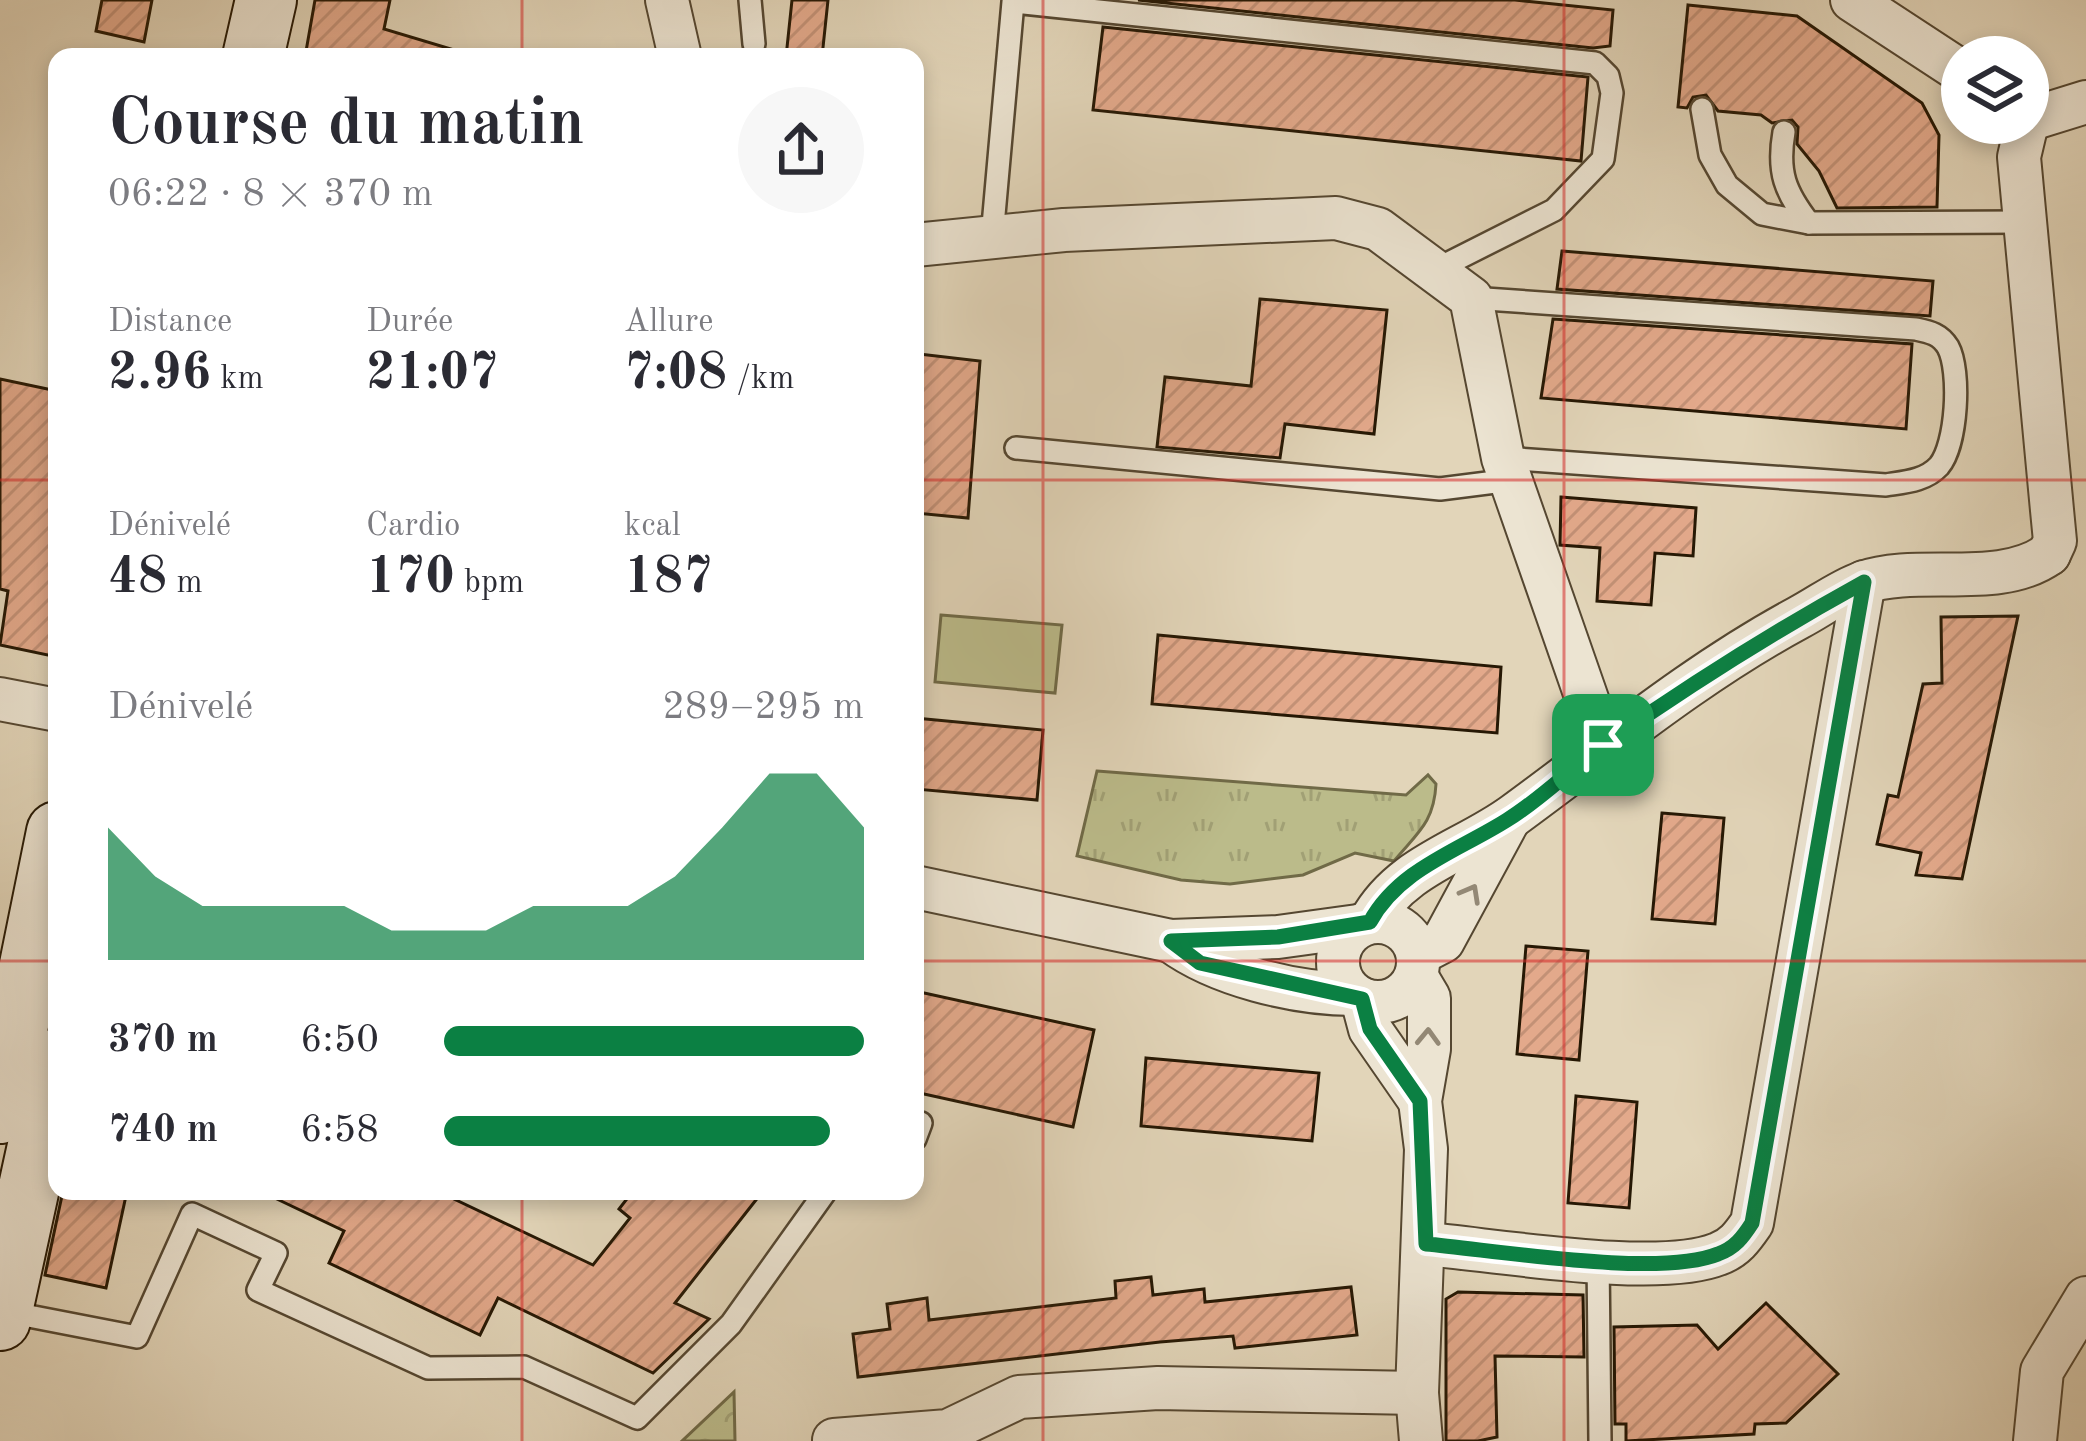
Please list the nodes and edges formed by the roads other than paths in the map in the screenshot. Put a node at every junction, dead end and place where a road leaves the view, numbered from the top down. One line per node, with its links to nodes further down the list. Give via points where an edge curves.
1 (266, 0): 6 (main road)
2 (667, 0): 7 (street)
3 (750, 0): 5 (lane)
4 (1852, 0): 8 (street)
5 (754, 44)
6 (256, 48)
7 (678, 48)
8 (1941, 58)
9 (2086, 102): 11 (street)
10 (1702, 110): 15 (lane, via 1710,155 1727,185 1762,214)
11 (2049, 114)
12 (1784, 132): 15 (lane, via 1785,192)
13 (2022, 144): 14 (street)
14 (2023, 222): 15 (lane); 22 (street, via 2055,541)
15 (1809, 223)
16 (992, 237): 17 (street); 18 (street, via 1336,218 1378,229); 18 (lane, via 1013,2 1595,63 1612,93 1603,159 1554,210)
17 (924, 244)
18 (1437, 269): 19 (street)
19 (1471, 298): 21 (street); 21 (lane, via 1916,329 1937,334 1954,370 1949,448 1919,480)
20 (1016, 448): 21 (lane, via 1440,488)
21 (1507, 469): 26 (street)
22 (2068, 558): 23 (street)
23 (1864, 582): 26 (street, via 1764,636); 39 (street, via 1752,1223 1717,1255)
24 (0, 699): 25 (street)
25 (48, 708)
26 (1603, 745): 27 (street)
27 (1509, 819): 30 (street, via 1385,894); 32 (street, one-way to 27, via 1443,941)
28 (48, 876): 36 (main road)
29 (924, 889): 31 (street)
30 (1364, 924): 31 (street); 32 (street, via 1406,932); 33 (street, via 1340,945 1337,959)
31 (1171, 941): 33 (street, via 1200,963)
32 (1417, 965): 33 (street, via 1388,1001); 35 (street, one-way to 32, via 1429,998)
33 (1358, 997): 35 (street, via 1370,1029)
34 (48, 1100): 41 (main road)
35 (1420, 1101): 38 (street)
36 (0, 1113)
37 (820, 1200): 41 (lane, via 731,1324 638,1418 524,1367 428,1368 258,1291 276,1253 192,1214 137,1336)
38 (1426, 1244): 39 (street); 42 (street)
39 (1598, 1258): 45 (lane)
40 (2086, 1298): 46 (street, via 2042,1371)
41 (1, 1315)
42 (1417, 1393): 43 (street, via 1158,1388 1018,1397 948,1430); 44 (street)
43 (834, 1440)
44 (1421, 1441)
45 (1600, 1441)
46 (2035, 1441)

